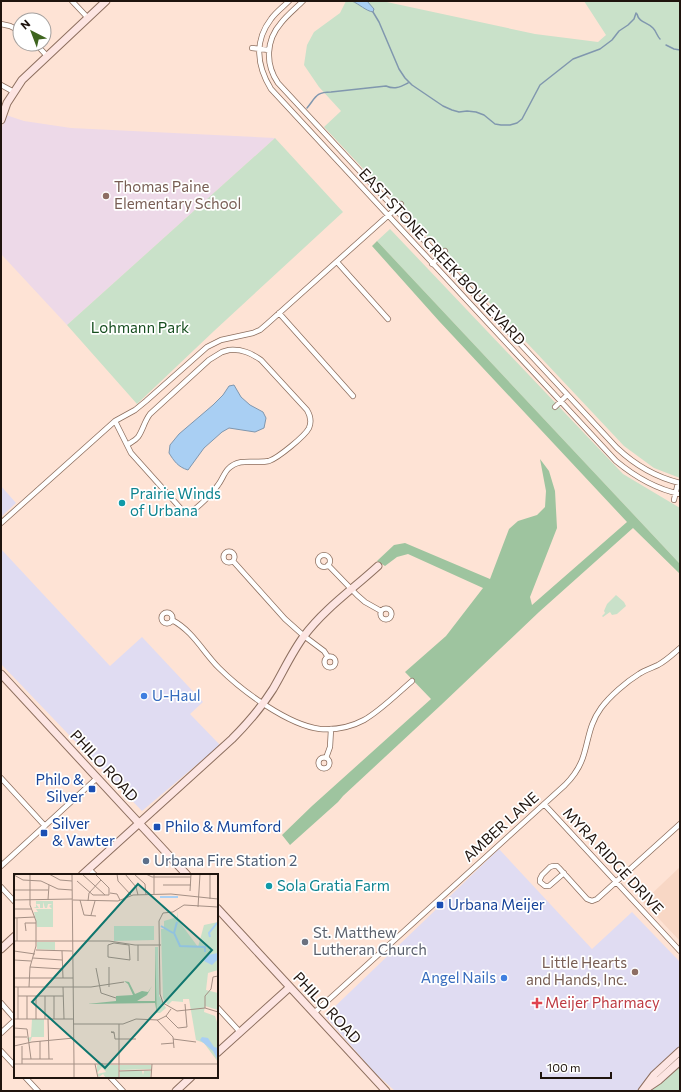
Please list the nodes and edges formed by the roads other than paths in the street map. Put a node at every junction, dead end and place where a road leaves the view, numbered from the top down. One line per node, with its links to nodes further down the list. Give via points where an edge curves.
1 (72, 1): 5 (street)
2 (106, 1): 5 (street)
3 (289, 1): 9 (street, EAST STONE CREEK BOULEVARD, via 274,14 266,26)
4 (303, 1): 10 (street, EAST STONE CREEK BOULEVARD, via 278,26)
5 (88, 18): 12 (street)
6 (1, 24): 7 (street)
7 (12, 27)
8 (252, 48): 9 (street)
9 (259, 49): 10 (street); 16 (street, EAST STONE CREEK BOULEVARD, via 260,64 266,81)
10 (269, 50): 15 (street, EAST STONE CREEK BOULEVARD, via 274,78)
11 (43, 52): 12 (street)
12 (47, 56): 14 (street, via 26,75)
13 (1, 85): 14 (street)
14 (14, 92): 17 (street)
15 (299, 105): 16 (street); 19 (street, EAST STONE CREEK BOULEVARD)
16 (292, 112): 20 (street, EAST STONE CREEK BOULEVARD)
17 (1, 120)
18 (400, 204): 19 (street)
19 (395, 209): 20 (street); 22 (street, EAST STONE CREEK BOULEVARD)
20 (388, 216): 23 (street); 24 (street, EAST STONE CREEK BOULEVARD)
21 (445, 251): 22 (street)
22 (440, 256): 24 (street); 27 (street, EAST STONE CREEK BOULEVARD)
23 (337, 262): 25 (street); 26 (street)
24 (432, 264): 29 (street, EAST STONE CREEK BOULEVARD)
25 (279, 313): 28 (street); 31 (street, via 260,330 222,340 207,347 135,410)
26 (388, 319)
27 (567, 395): 29 (street); 33 (street, EAST STONE CREEK BOULEVARD, via 633,462 653,474)
28 (353, 396)
29 (561, 402): 30 (street); 34 (street, EAST STONE CREEK BOULEVARD, via 624,467 643,480)
30 (555, 407)
31 (115, 421): 32 (street); 36 (street)
32 (127, 445): 32 (street, via 131,453 183,511 189,512 214,491 231,466 243,462 268,461 280,456 307,431 310,420 307,410 262,360 247,352 229,350 209,360 150,414 138,437)
33 (679, 483): 34 (street)
34 (678, 493): 35 (street)
35 (674, 500)
36 (1, 523)
37 (232, 561): 43 (street)
38 (328, 565): 40 (street)
39 (378, 566): 40 (street)
40 (351, 590): 41 (street); 43 (street, via 319,618)
41 (381, 611)
42 (172, 620): 48 (street, via 188,631 213,662)
43 (304, 636): 45 (street); 48 (street)
44 (680, 648): 53 (street, AMBER LANE, via 666,660 632,678 608,700 591,727 584,755 576,771)
45 (328, 657)
46 (1, 674): 51 (street, PHILO ROAD)
47 (412, 681): 49 (street, via 364,720)
48 (263, 704): 49 (street, via 304,725); 54 (street, via 232,739)
49 (331, 729): 50 (street, via 330,747)
50 (326, 758)
51 (97, 778): 54 (street, PHILO ROAD); 56 (street)
52 (2, 781): 56 (street)
53 (544, 804): 63 (street, MYRA RIDGE DRIVE); 73 (street, AMBER LANE)
54 (140, 823): 58 (street); 62 (street, PHILO ROAD)
55 (680, 824): 63 (street)
56 (45, 826): 57 (street)
57 (1, 866)
58 (89, 869): 60 (street); 61 (street)
59 (564, 873): 59 (street, via 552,866 542,875 540,882 550,886); 63 (street, via 587,899 592,901)
60 (83, 874)
61 (94, 874)
62 (186, 874)
63 (616, 882): 69 (street, MYRA RIDGE DRIVE)
64 (1, 887): 65 (street)
65 (14, 901)
66 (218, 909): 70 (street, PHILO ROAD)
67 (14, 937): 68 (street)
68 (1, 949)
69 (680, 951)
70 (290, 987): 73 (street, PHILO ROAD); 76 (street)
71 (1, 1003): 74 (street)
72 (218, 1008): 76 (street)
73 (314, 1012): 86 (street, PHILO ROAD)
74 (14, 1019)
75 (14, 1021): 77 (street)
76 (240, 1032): 80 (street)
77 (1, 1033)
78 (1, 1051): 82 (street)
79 (680, 1051): 90 (street, via 654,1075)
80 (218, 1052)
81 (680, 1061): 90 (street)
82 (14, 1065)
83 (26, 1078): 87 (street)
84 (111, 1078): 88 (street)
85 (190, 1078): 89 (street)
86 (381, 1089)
87 (38, 1091)
88 (123, 1091)
89 (176, 1091)
90 (642, 1091)

